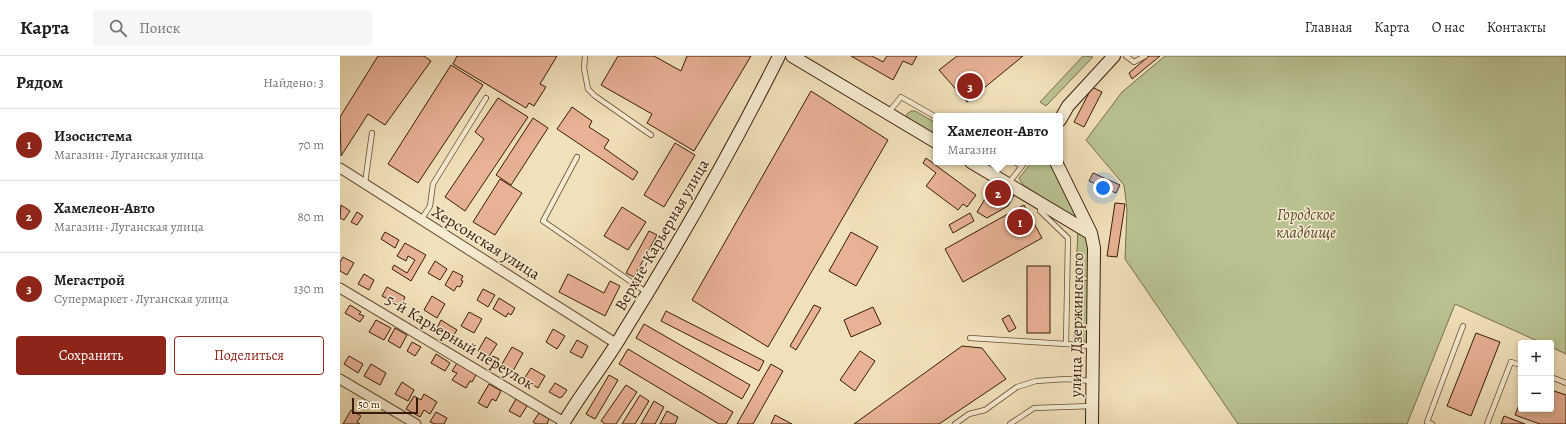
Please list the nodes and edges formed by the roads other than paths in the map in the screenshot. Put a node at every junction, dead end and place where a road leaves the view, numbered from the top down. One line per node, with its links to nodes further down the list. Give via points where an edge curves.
1 (585, 56): 12 (lane, via 584,68 588,89)
2 (779, 56): 25 (street, Верхне-Карьерная улица, via 750,114)
3 (792, 56): 8 (street)
4 (1114, 56): 10 (street)
5 (1126, 56): 6 (lane, via 1134,62)
6 (1145, 56)
7 (486, 98): 22 (lane, via 433,184 430,206)
8 (888, 114): 9 (lane, via 901,97); 13 (street)
9 (933, 114)
10 (1063, 115)
11 (372, 133): 19 (lane)
12 (651, 135)
13 (933, 140)
14 (577, 157): 25 (lane, via 543,221)
15 (976, 165): 20 (street)
16 (1022, 165): 20 (lane)
17 (1057, 165): 23 (street, улица Дзержинского)
18 (340, 168): 19 (street, Херсонская улица)
19 (365, 184): 22 (street, Херсонская улица)
20 (1008, 184): 21 (street)
21 (1041, 203): 23 (street); 29 (lane, via 1040,211 1068,238)
22 (422, 220): 28 (street, Херсонская улица)
23 (1091, 233): 30 (street, улица Дзержинского, via 1095,265)
24 (340, 288): 37 (street, 5-й Карьерный переулок)
25 (648, 293): 28 (street, Верхне-Карьерная улица)
26 (1463, 326): 42 (lane, via 1427,422)
27 (970, 338): 29 (lane)
28 (617, 344): 37 (street, Верхне-Карьерная улица)
29 (1066, 344): 30 (lane)
30 (1093, 346): 34 (street, улица Дзержинского)
31 (1518, 364): 43 (lane, via 1511,362)
32 (1554, 378): 35 (lane)
33 (340, 379): 38 (street)
34 (1092, 381): 36 (street, улица Дзержинского); 39 (lane, via 1036,380 1017,387 985,410 969,414)
35 (1566, 383)
36 (1092, 406): 40 (lane, via 1034,408); 41 (street, улица Дзержинского)
37 (564, 423)
38 (416, 424)
39 (955, 424)
40 (1010, 424)
41 (1092, 424)
42 (1432, 424)
43 (1487, 424)

